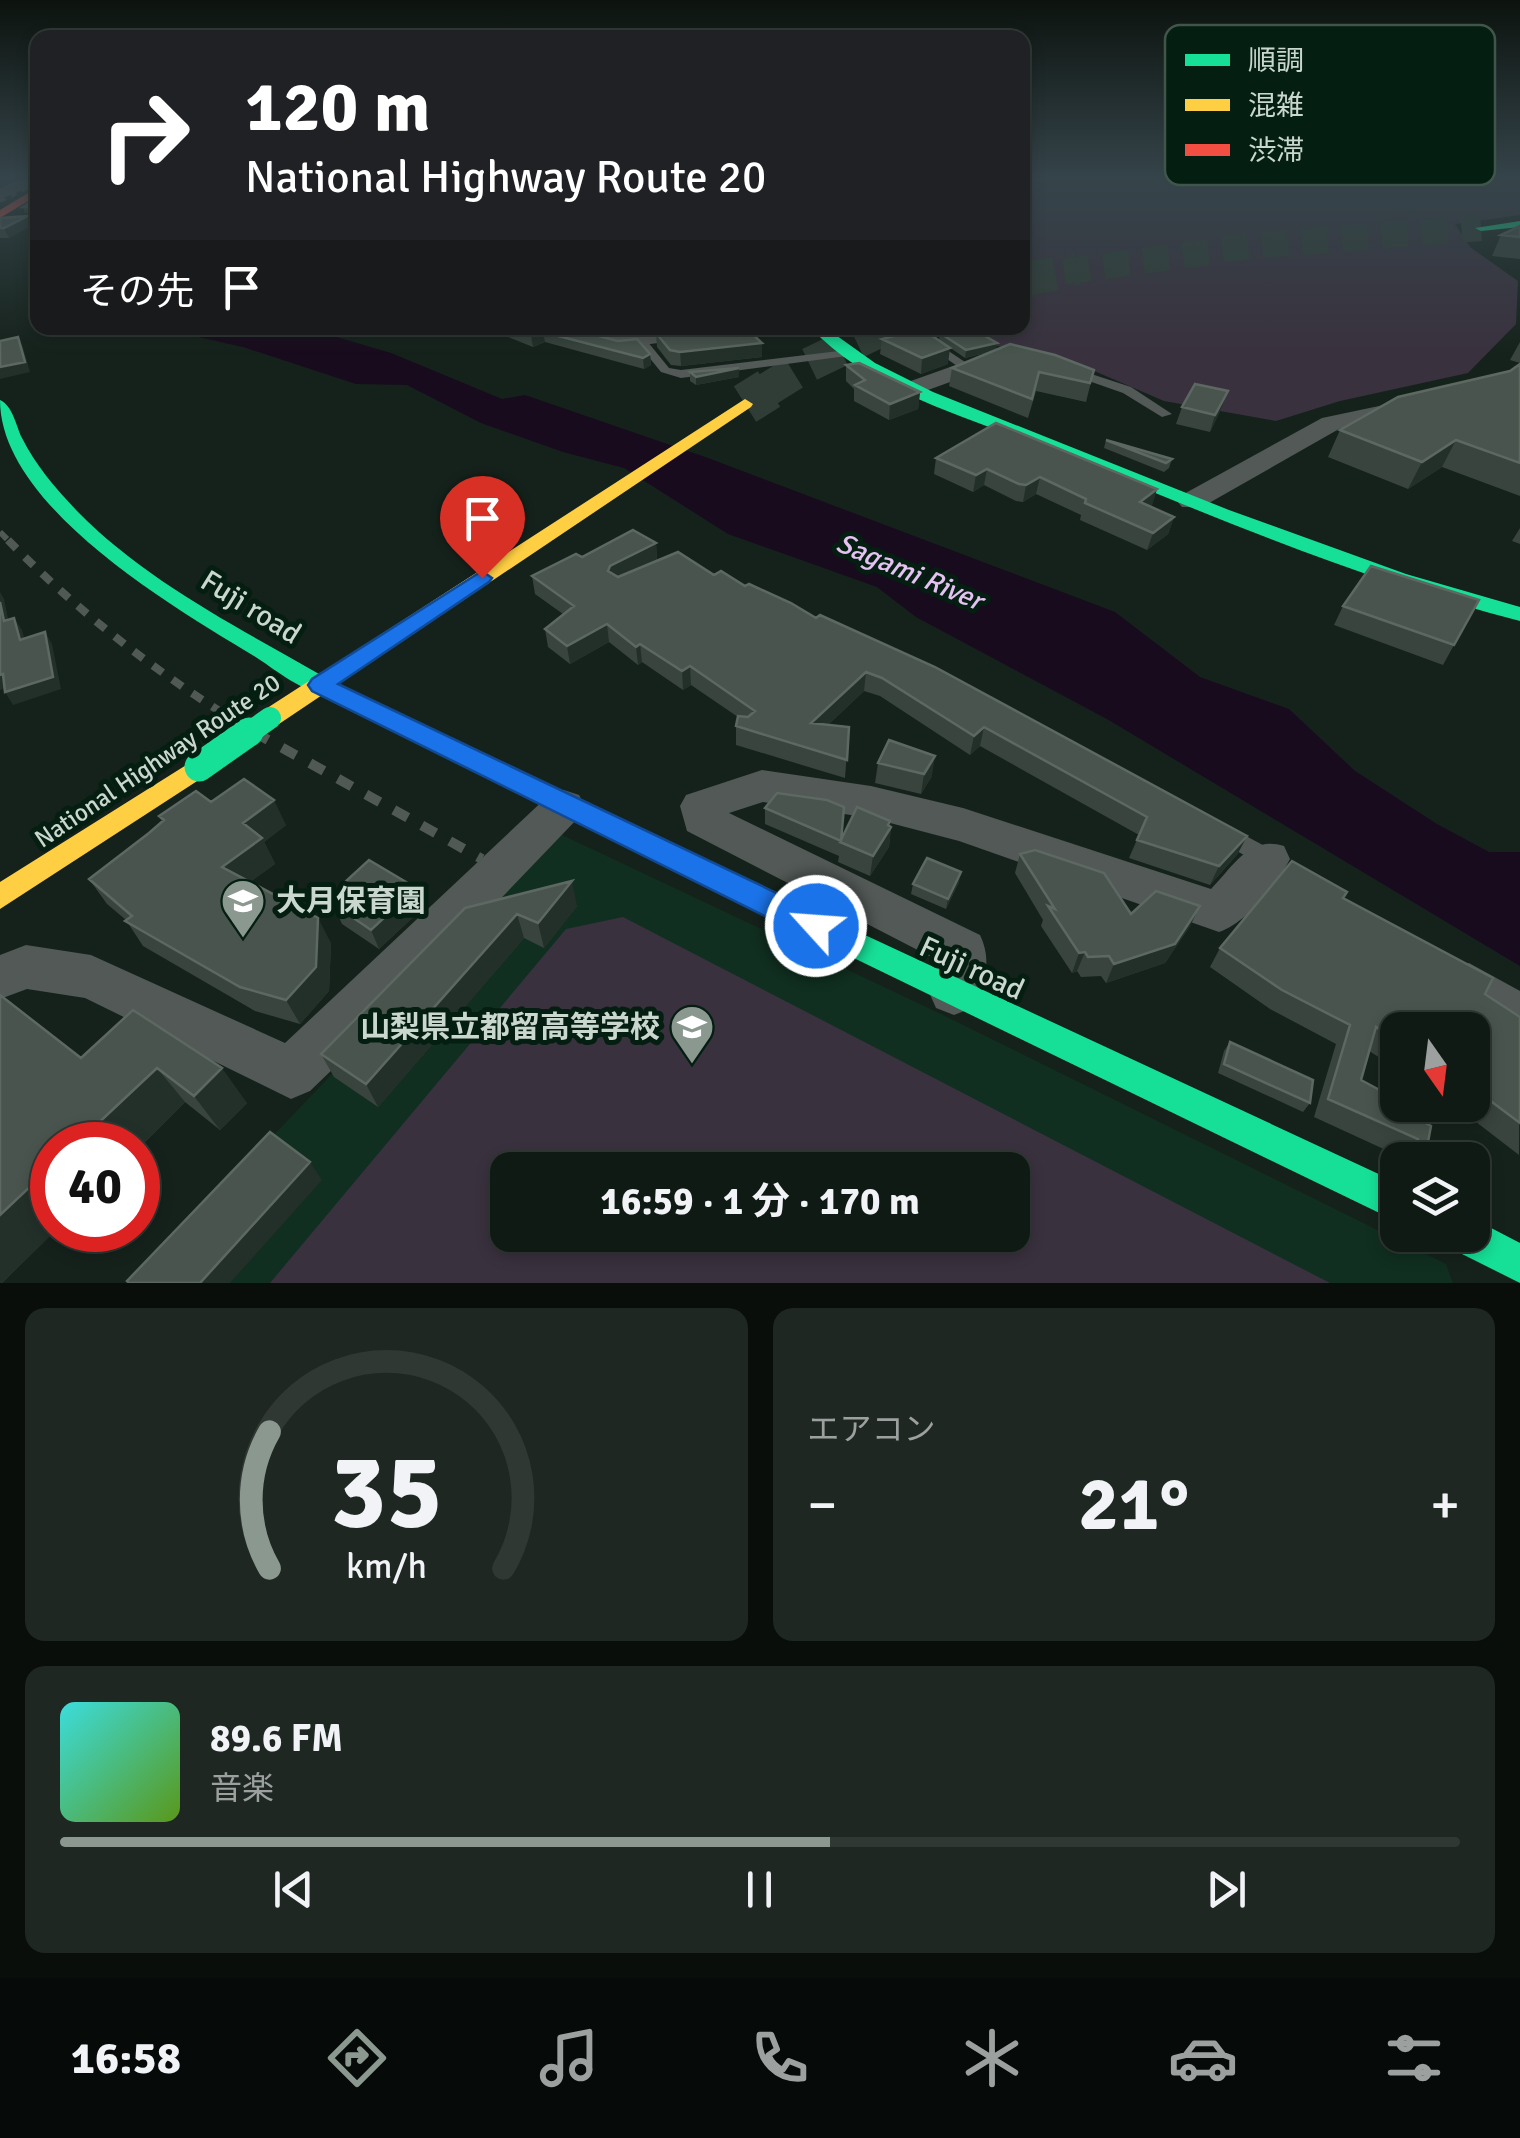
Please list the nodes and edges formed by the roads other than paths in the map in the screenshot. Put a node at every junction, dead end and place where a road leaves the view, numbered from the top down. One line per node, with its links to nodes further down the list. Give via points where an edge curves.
1 (598, 335): 5 (street)
2 (665, 335): 5 (street)
3 (826, 335): 6 (main road)
4 (917, 335): 8 (lane)
5 (639, 338): 6 (lane, via 665,370 681,374)
6 (847, 353): 10 (main road)
7 (996, 358): 8 (lane)
8 (966, 368): 10 (street)
9 (1058, 368): 14 (lane, via 1127,390)
10 (917, 387): 15 (main road)
11 (1438, 402): 15 (street, via 1331,423)
12 (745, 404): 17 (main road, National Highway Route 20)
13 (0, 405): 17 (main road, Fuji road, via 22,460 94,534 164,588)
14 (1166, 414)
15 (1192, 501): 16 (main road, via 1306,548)
16 (1520, 614)
17 (320, 685): 18 (main road, Fuji road); 21 (main road, National Highway Route 20, bridge)
18 (564, 806): 23 (street, via 291,1073 91,976 26,967); 24 (main road, Fuji road)
19 (1200, 820): 20 (lane)
20 (1283, 868): 24 (street, via 1219,912 964,826 871,802 762,786 701,806 702,819 963,950)
21 (0, 897)
22 (1447, 962): 25 (lane)
23 (0, 978)
24 (954, 992): 26 (main road, Fuji road)
25 (1520, 1004)
26 (1380, 1193)
27 (1490, 1248): 28 (main road)
28 (1520, 1265)

